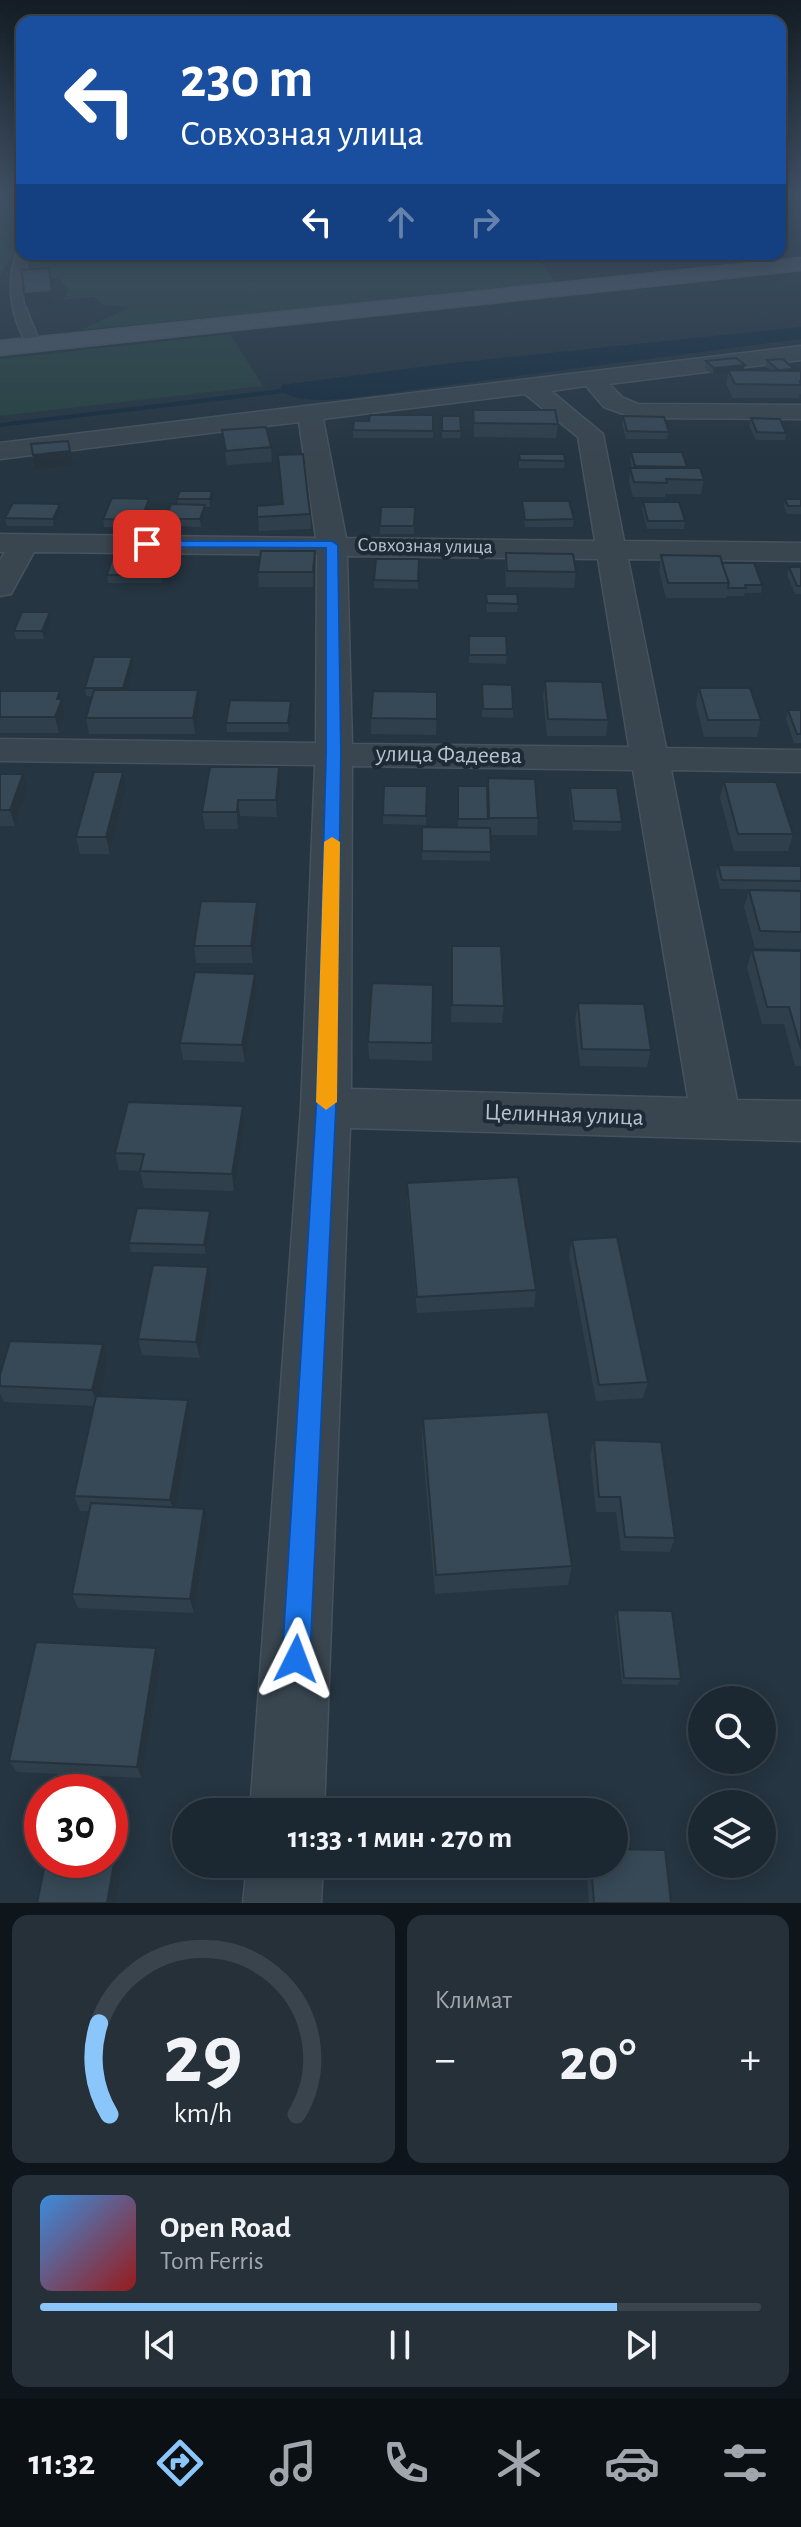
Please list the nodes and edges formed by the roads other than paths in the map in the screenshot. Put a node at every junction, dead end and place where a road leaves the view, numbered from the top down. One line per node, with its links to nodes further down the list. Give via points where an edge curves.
1 (14, 283): 3 (lane, via 18,317)
2 (623, 283): 3 (main road)
3 (34, 345): 4 (main road)
4 (0, 348)
5 (801, 353): 6 (street)
6 (591, 378): 7 (street); 8 (street, via 613,402 634,411)
7 (533, 388): 9 (street); 13 (street, via 590,434)
8 (801, 412)
9 (310, 415): 10 (street); 12 (street)
10 (0, 451)
11 (12, 544): 12 (street, Совхозная улица); 15 (street)
12 (332, 545): 13 (street, Совхозная улица); 17 (street)
13 (612, 549): 14 (street, Совхозная улица); 18 (street)
14 (801, 552)
15 (0, 587)
16 (0, 750): 17 (street, улица Фадеева)
17 (334, 753): 18 (street, улица Фадеева); 20 (street)
18 (647, 758): 19 (street, улица Фадеева); 21 (street)
19 (801, 761)
20 (326, 1108): 21 (street, Целинная улица); 23 (street)
21 (716, 1119): 22 (street, Целинная улица)
22 (801, 1121)
23 (288, 1798)
24 (284, 1878): 25 (street)
25 (282, 1903)

